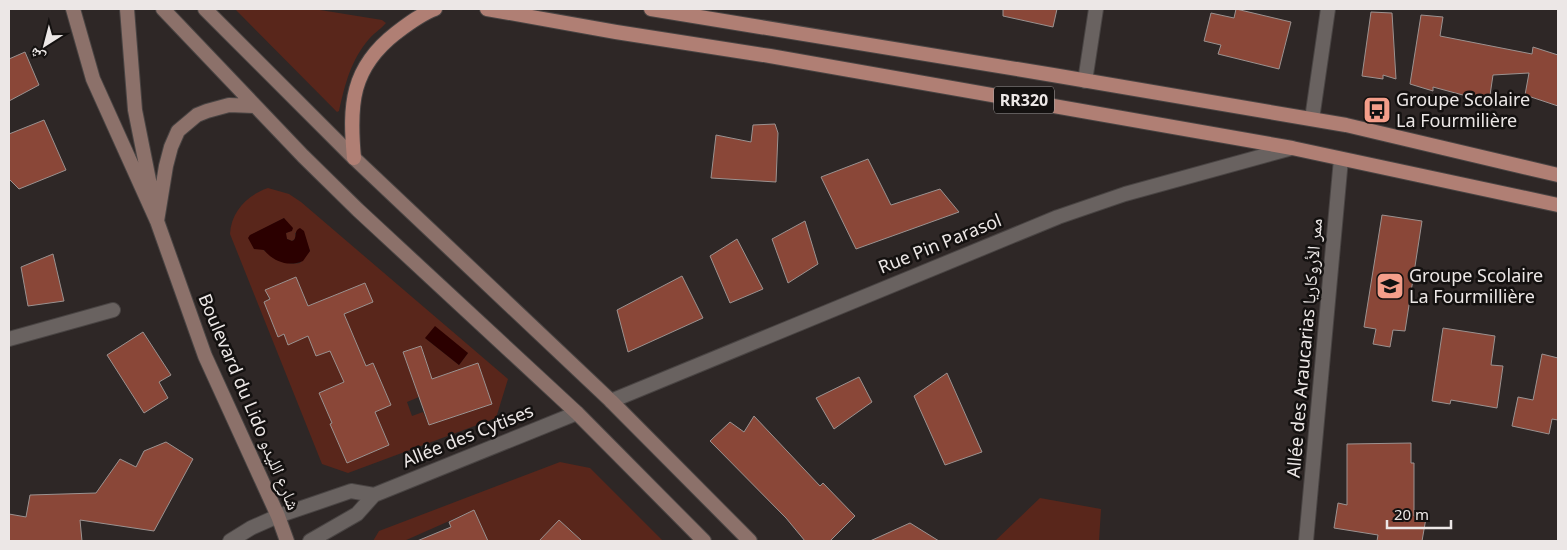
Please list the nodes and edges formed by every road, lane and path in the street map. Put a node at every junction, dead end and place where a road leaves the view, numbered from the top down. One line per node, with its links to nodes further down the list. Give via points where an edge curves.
1 (73, 9): 18 (main road, Boulevard du Lido شارع الليدو, via 93,79)
2 (127, 9): 18 (main road, Boulevard du Lido شارع الليدو, via 135,110)
3 (163, 9): 11 (main road)
4 (205, 9): 14 (main road)
5 (435, 9): 14 (main road, via 394,35 368,62 355,92 351,123)
6 (487, 9): 13 (main road, RR320)
7 (651, 9): 10 (main road, RR320)
8 (1096, 9): 10 (street)
9 (1328, 9): 12 (street)
10 (1085, 81): 12 (main road, RR320)
11 (254, 106): 18 (main road, via 229,105 207,111 178,131 166,166); 22 (main road, via 358,210)
12 (1312, 119): 16 (main road, RR320)
13 (1292, 148): 15 (main road, RR320); 21 (street, Rue Pin Parasol, via 1125,194 1058,217)
14 (354, 158): 21 (main road)
15 (1341, 159): 17 (main road, RR320); 30 (street, Allée des Araucarias ممر الأروكاريا)
16 (1558, 175)
17 (1558, 205)
18 (157, 221): 24 (main road, Boulevard du Lido شارع الليدو, via 205,356)
19 (113, 310): 20 (street)
20 (9, 339)
21 (611, 401): 29 (main road)
22 (577, 412): 23 (street, Allée des Cytises); 28 (main road)
23 (374, 495): 24 (street, via 351,491); 27 (street, Allée des Cytises, via 357,514)
24 (278, 516): 25 (street); 26 (main road, Boulevard du Lido شارع الليدو)
25 (230, 541)
26 (288, 541)
27 (310, 541)
28 (704, 541)
29 (750, 541)
30 (1306, 541)

